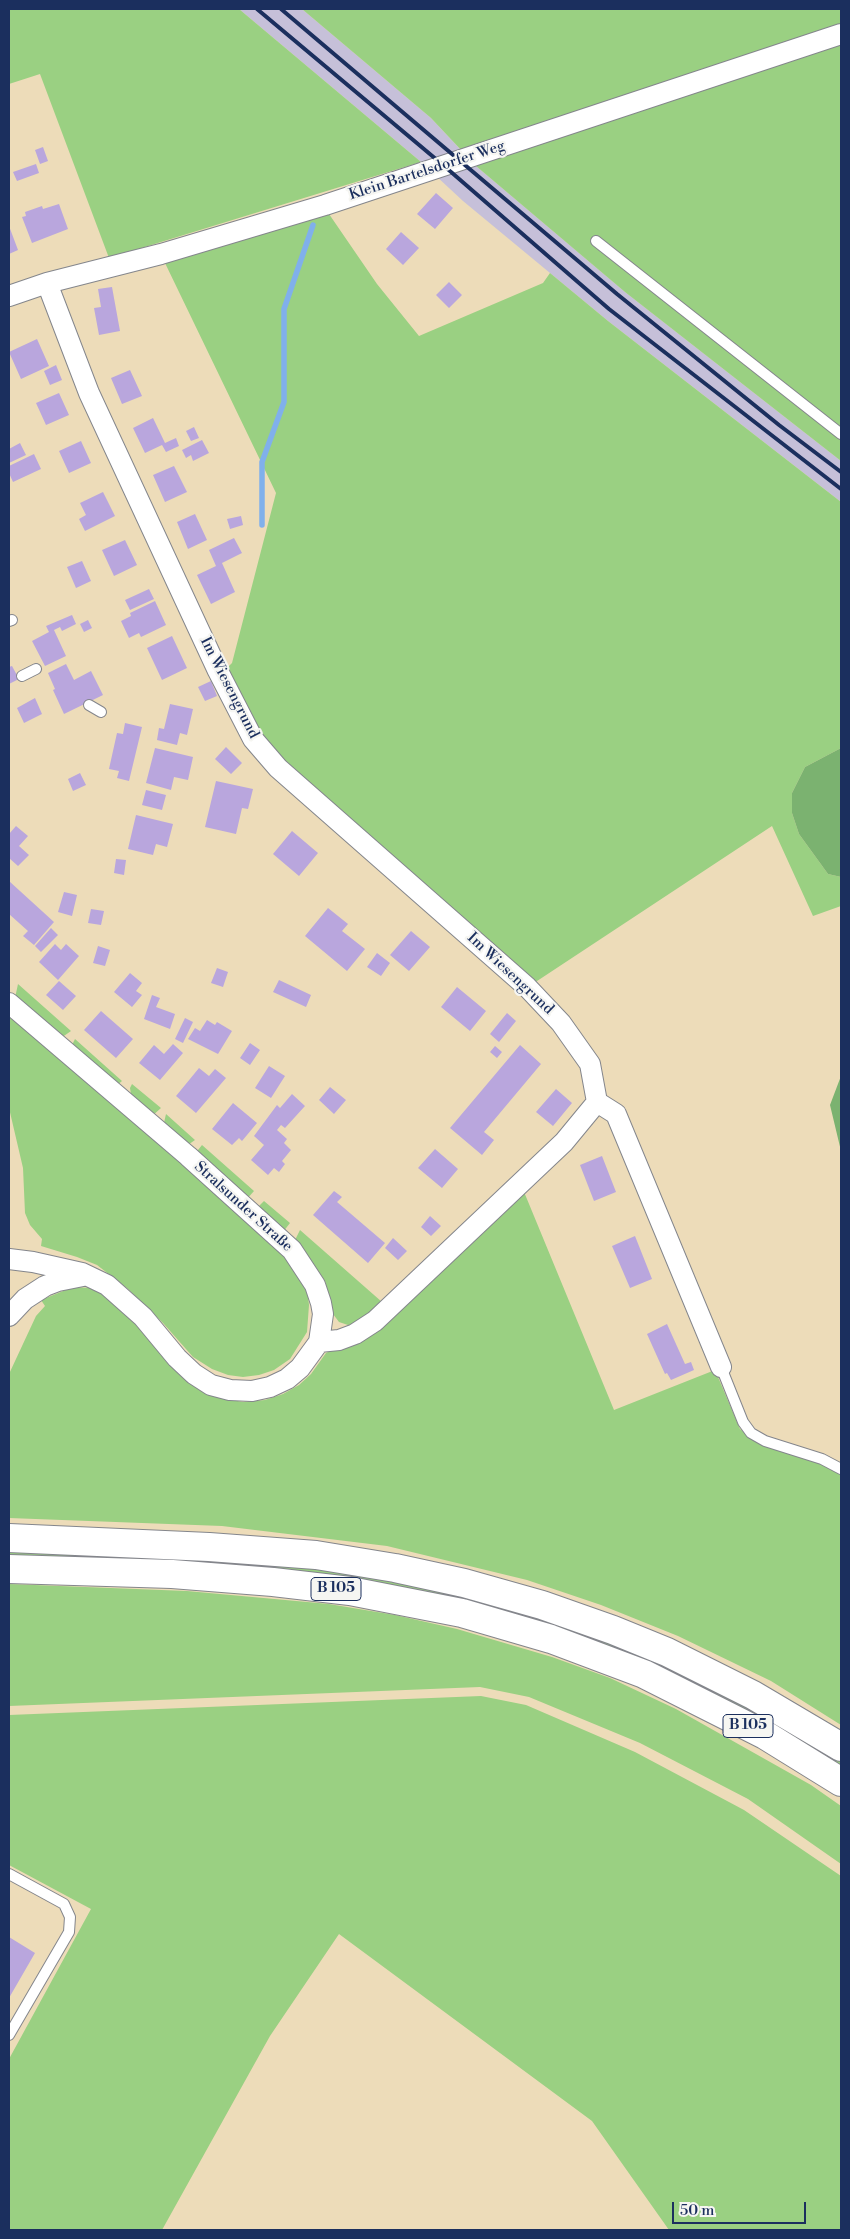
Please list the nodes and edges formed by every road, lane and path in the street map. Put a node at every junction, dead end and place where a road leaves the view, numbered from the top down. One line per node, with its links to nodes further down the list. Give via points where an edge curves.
1 (841, 34): 3 (street, Klein Bartelsdorfer Weg, via 325,205 161,254)
2 (596, 241): 5 (lane)
3 (47, 283): 4 (street, Klein Bartelsdorfer Weg); 11 (street, Im Wiesengrund, via 89,392 218,671 253,739 278,768 527,987 561,1023 590,1064)
4 (9, 296)
5 (841, 434)
6 (36, 669): 7 (lane)
7 (22, 676)
8 (89, 705): 9 (lane)
9 (101, 712)
10 (9, 1003): 15 (street, Stralsunder Straße, via 292,1250 315,1285 321,1303 324,1314)
11 (597, 1102): 15 (street, via 564,1142 375,1321 339,1340); 16 (street, via 616,1114)
12 (9, 1259): 13 (street, Stralsunder Straße, via 56,1266)
13 (87, 1275): 14 (street, via 45,1286 25,1299); 15 (street, Stralsunder Straße, via 125,1299 177,1358 211,1385 252,1391 270,1387 300,1368)
14 (9, 1316)
15 (318, 1342)
16 (721, 1367): 17 (lane, via 743,1422 752,1433 765,1441 822,1459)
17 (841, 1469)
18 (9, 1538): 20 (highway, B 105, via 210,1546 307,1555 395,1568 464,1583 542,1605 667,1652 753,1694)
19 (9, 1569): 21 (highway, B 105, via 172,1574 273,1582 350,1590 462,1613 551,1639 644,1674 766,1735)
20 (841, 1747)
21 (841, 1782)
22 (9, 1874): 23 (lane, via 64,1904 70,1917 69,1932)
23 (9, 2035)

